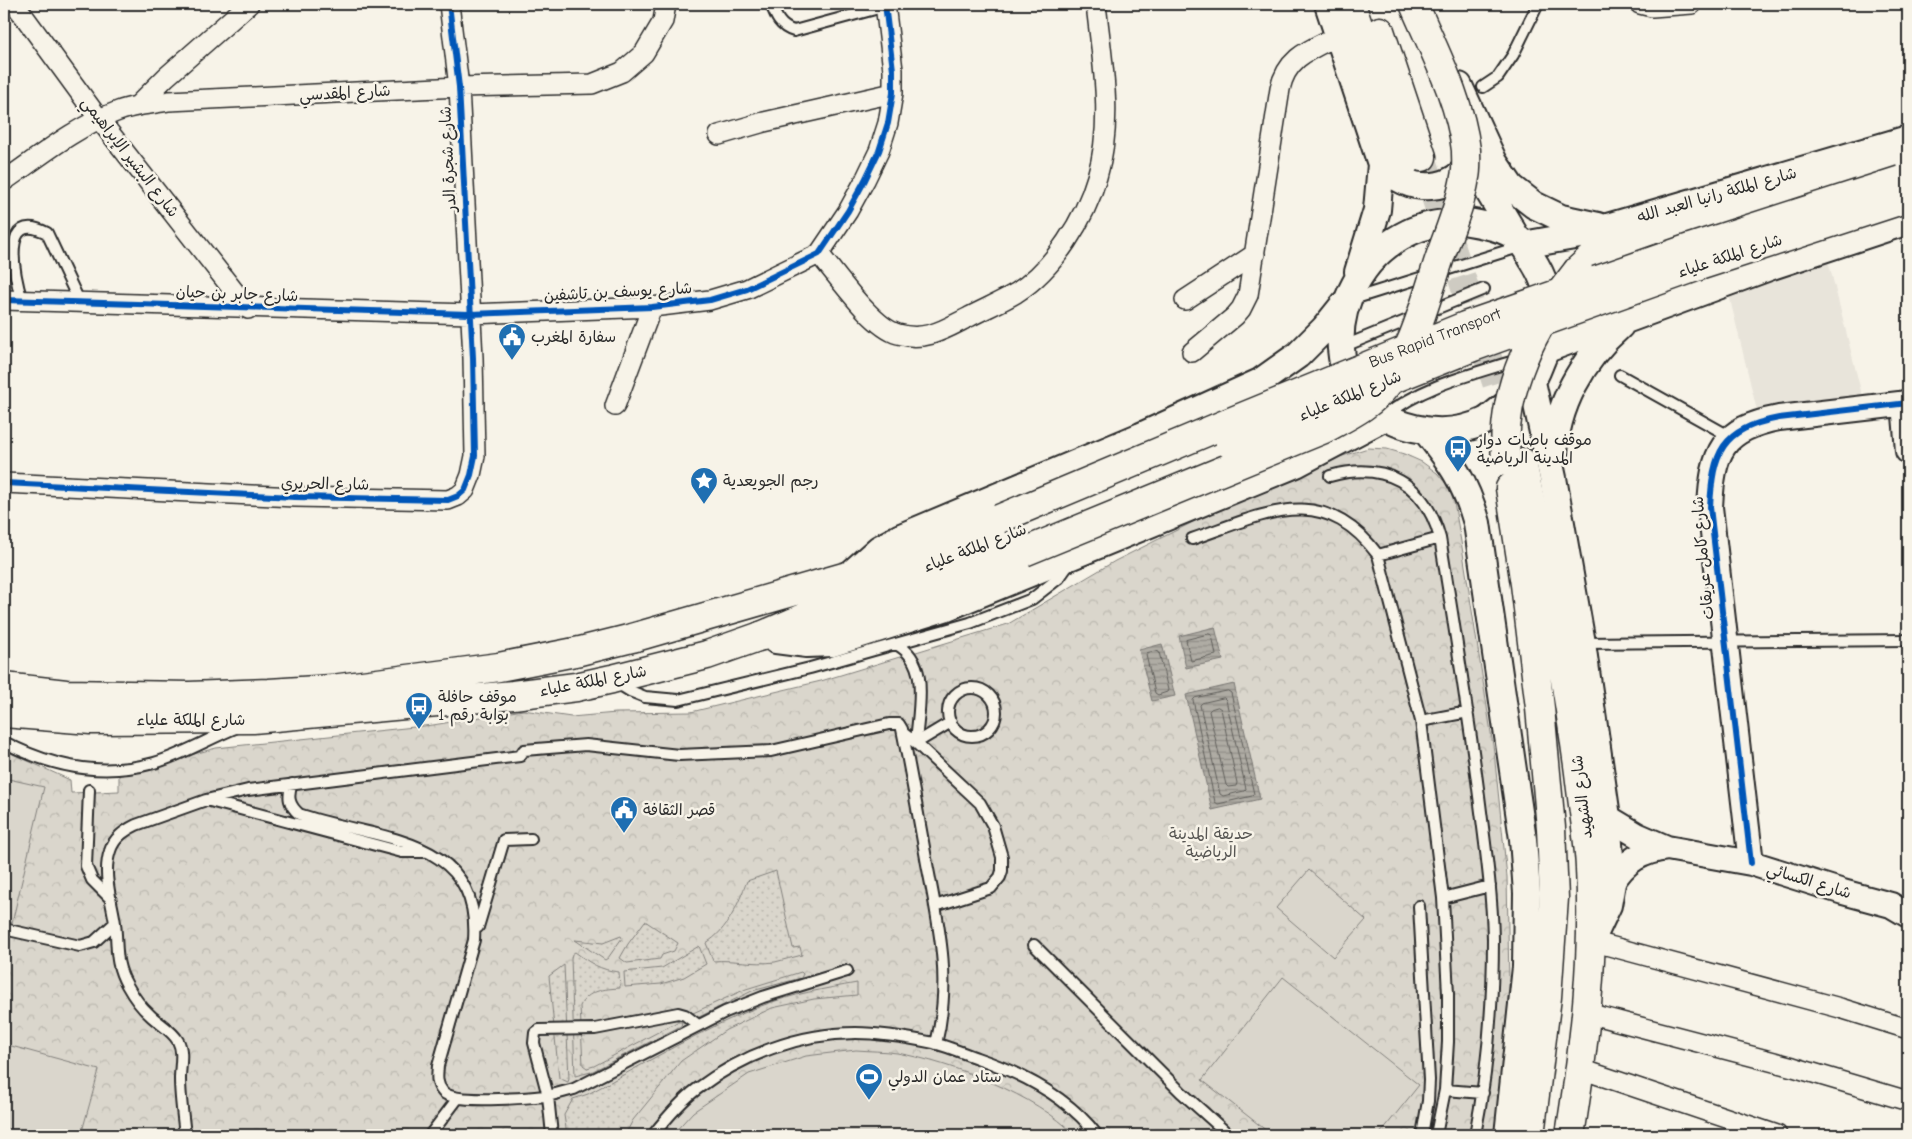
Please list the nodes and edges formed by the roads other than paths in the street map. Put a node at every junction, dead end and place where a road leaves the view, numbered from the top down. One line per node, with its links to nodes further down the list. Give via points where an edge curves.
1 (15, 4): 22 (street, شارع البشير الإبراهيمي)
2 (249, 4): 21 (street)
3 (449, 4): 18 (street, شارع شجرة الدر)
4 (666, 4): 18 (street, شارع المقدسي, via 663,21 644,53 622,72 592,84)
5 (771, 4): 15 (lane, via 778,21 794,31)
6 (1096, 4): 31 (street, via 1107,109 1104,144 1085,210 1067,241 1044,269 1017,292 935,334 916,337 896,334 879,324)
7 (1328, 4): 16 (main road)
8 (1351, 4): 25 (main road)
9 (1370, 4): 25 (main road)
10 (1414, 4): 60 (main road, bridge, via 1456,106 1466,152 1465,176 1416,328 1388,383 1373,400 1324,429)
11 (1426, 4): 17 (main road)
12 (1538, 4): 19 (lane, via 1513,56 1498,77)
13 (1640, 4): 14 (street, via 1652,8)
14 (1692, 4)
15 (886, 5): 20 (street)
16 (1339, 35): 25 (main road); 32 (street, via 1299,57 1284,75)
17 (1457, 82): 24 (main road); 29 (main road, via 1494,162 1511,187 1534,205 1561,218 1590,226)
18 (458, 87): 21 (street, شارع المقدسي); 41 (street, شارع شجرة الدر)
19 (1483, 87)
20 (893, 92): 23 (street); 31 (street, via 880,151)
21 (138, 105): 22 (street, شارع المقدسي)
22 (99, 119): 27 (street, شارع المقدسي); 39 (street, شارع البشير الإبراهيمي)
23 (719, 135)
24 (1476, 147): 25 (main road, via 1471,163 1460,175 1443,184 1413,185 1404,182 1395,177); 30 (main road, via 1489,192)
25 (1402, 162): 34 (main road, via 1377,210)
26 (1905, 173): 29 (main road, شارع الملكة رانيا العبد الله); 60 (main road, شارع الملكة علياء, bridge, via 1465,326 1223,425); 122 (main road, bridge, via 1654,231 1612,246 1593,256 1578,270 1550,308 1527,350 1506,412 1504,446 1540,708 1554,898 1547,997)
27 (4, 181)
28 (1908, 221): 42 (main road)
29 (1611, 226): 30 (main road, شارع الملكة رانيا العبد الله, via 1571,236)
30 (1520, 241): 34 (lane); 34 (main road, via 1491,226 1463,222 1435,224 1408,232 1368,264); 40 (main road, via 1542,275)
31 (819, 254): 38 (street, شارع يوسف بن تاشفين, via 746,290 710,300)
32 (1255, 254): 36 (street); 45 (street, via 1248,294 1241,310)
33 (1484, 289): 43 (lane)
34 (1350, 293): 43 (main road, via 1341,324); 47 (main road, via 1324,329 1298,354)
35 (13, 300): 37 (street, شارع جابر بن حيان); 37 (lane, via 9,245 13,235 23,228 36,228 47,233)
36 (1185, 300)
37 (80, 303): 39 (street, شارع جابر بن حيان)
38 (652, 307): 41 (street, شارع يوسف بن تاشفين); 50 (street)
39 (248, 308): 41 (street, شارع جابر بن حيان)
40 (1553, 309): 43 (lane, Bus Rapid Transport, via 1376,379 1361,377); 44 (main road)
41 (470, 314): 59 (street, شارع الحريري, via 475,456 465,490 448,500 295,497)
42 (1629, 318): 44 (main road); 58 (main road, via 1592,355 1570,393 1558,426)
43 (1340, 348): 51 (main road, via 1353,390 1368,406)
44 (1547, 350): 48 (main road); 51 (lane, via 1423,392)
45 (1192, 352)
46 (1620, 375): 53 (lane)
47 (1260, 382): 56 (main road, via 1282,398 1296,423 1299,450); 65 (main road, via 901,537 879,549)
48 (1532, 382): 52 (main road, via 1485,421 1456,430); 58 (main road)
49 (1906, 403): 53 (street, شارع كامل عريقات, via 1760,421); 54 (street, شارع كامل عريقات)
50 (615, 406)
51 (1375, 422): 52 (main road); 55 (main road); 56 (main road)
52 (1426, 431): 55 (main road)
53 (1731, 437): 68 (street, شارع كامل عريقات, via 1718,454 1711,478 1710,507)
54 (1908, 451)
55 (1451, 462): 121 (main road, via 1471,501 1477,523 1523,839 1527,893 1526,967)
56 (1296, 464): 63 (main road)
57 (1330, 476): 61 (lane, via 1366,470 1400,480 1427,504)
58 (1553, 478): 69 (main road)
59 (4, 483)
60 (1011, 536): 65 (main road, شارع الملكة علياء); 66 (main road, شارع الملكة علياء, via 969,576 815,630)
61 (1440, 538): 64 (lane); 73 (lane)
62 (1192, 540): 64 (lane, via 1276,511 1309,510 1341,520 1368,541)
63 (1076, 555): 66 (main road, via 947,607 832,643 806,644); 70 (lane, via 1059,578 1032,599 970,623)
64 (1378, 555): 76 (lane)
65 (850, 575): 72 (main road, شارع الملكة علياء, via 588,649 447,674 332,689 200,695 66,694)
66 (761, 636): 71 (main road, شارع الملكة علياء, via 707,655)
67 (1908, 640): 68 (lane)
68 (1724, 641): 69 (lane); 88 (street, شارع كامل عريقات)
69 (1582, 643): 84 (main road)
70 (896, 644): 71 (lane, via 678,700 645,698); 80 (lane, via 906,649 920,676)
71 (612, 679): 75 (main road, شارع الملكة علياء, via 513,695)
72 (4, 687)
73 (1468, 712): 76 (lane); 90 (lane)
74 (4, 713): 75 (main road, شارع الملكة علياء, via 91,720)
75 (253, 719): 79 (lane, via 155,762 112,770 90,772 45,761)
76 (1421, 721): 92 (lane)
77 (951, 722): 77 (lane, via 968,735 984,733 994,721 996,706 987,693 972,688 952,699 949,706); 80 (lane)
78 (903, 733): 80 (lane); 81 (lane, via 899,724 892,723 770,751 688,755 586,745 524,750 520,756); 93 (lane)
79 (4, 742)
80 (916, 742): 93 (lane, via 980,803 993,826 1003,864 1000,877 991,888)
81 (292, 784): 83 (lane); 87 (lane, via 289,801 299,814 403,841)
82 (89, 790): 91 (lane, via 86,866 92,880)
83 (206, 800): 87 (lane, via 402,852); 91 (lane, via 124,831 109,853)
84 (1607, 818): 86 (street, شارع الكسائي); 89 (main road)
85 (531, 839): 98 (lane, via 504,840)
86 (1667, 848): 88 (street, شارع الكسائي); 89 (street, شارع الكسائي, via 1641,854 1631,860)
87 (426, 852): 98 (lane, via 442,860 466,887 475,922)
88 (1752, 863): 95 (street, شارع الكسائي)
89 (1612, 883): 99 (main road, via 1608,905)
90 (1490, 886): 92 (lane); 108 (lane, via 1492,990)
91 (110, 898): 96 (lane)
92 (1443, 898): 107 (lane, via 1448,994)
93 (936, 906): 105 (lane, via 945,976)
94 (1419, 906): 118 (lane, via 1429,1080)
95 (1902, 907)
96 (115, 923): 97 (lane, via 94,942 80,946); 112 (lane, via 116,954 128,985 149,1015 178,1042)
97 (4, 929)
98 (474, 940): 110 (lane, via 436,1081 444,1092)
99 (1591, 941): 102 (main road, شارع الشهيد); 104 (street); 123 (main road, شارع الشهيد, via 1590,867 1572,719 1516,464 1555,725 1570,875 1561,1030)
100 (1034, 945): 117 (lane, via 1181,1092)
101 (847, 971): 103 (lane, via 764,996)
102 (1587, 1014): 106 (main road, شارع الشهيد); 111 (street, via 1793,1067)
103 (698, 1025): 109 (lane, via 574,1089); 109 (lane, via 678,1013 596,1029 539,1030 534,1043)
104 (1908, 1029)
105 (936, 1044): 115 (lane, via 856,1033 784,1043 744,1059 696,1089); 116 (lane, via 1001,1066 1059,1098)
106 (1581, 1069): 124 (main road, شارع الشهيد); 125 (street)
107 (1445, 1090): 108 (lane); 119 (lane)
108 (1484, 1093): 120 (lane)
109 (548, 1096): 110 (lane); 114 (lane)
110 (458, 1098): 113 (lane)
111 (1908, 1101)
112 (185, 1135)
113 (430, 1135)
114 (552, 1135)
115 (653, 1135)
116 (1097, 1135)
117 (1229, 1135)
118 (1422, 1135)
119 (1436, 1135)
120 (1475, 1135)
121 (1508, 1135)
122 (1530, 1135)
123 (1544, 1135)
124 (1570, 1135)
125 (1777, 1135)

